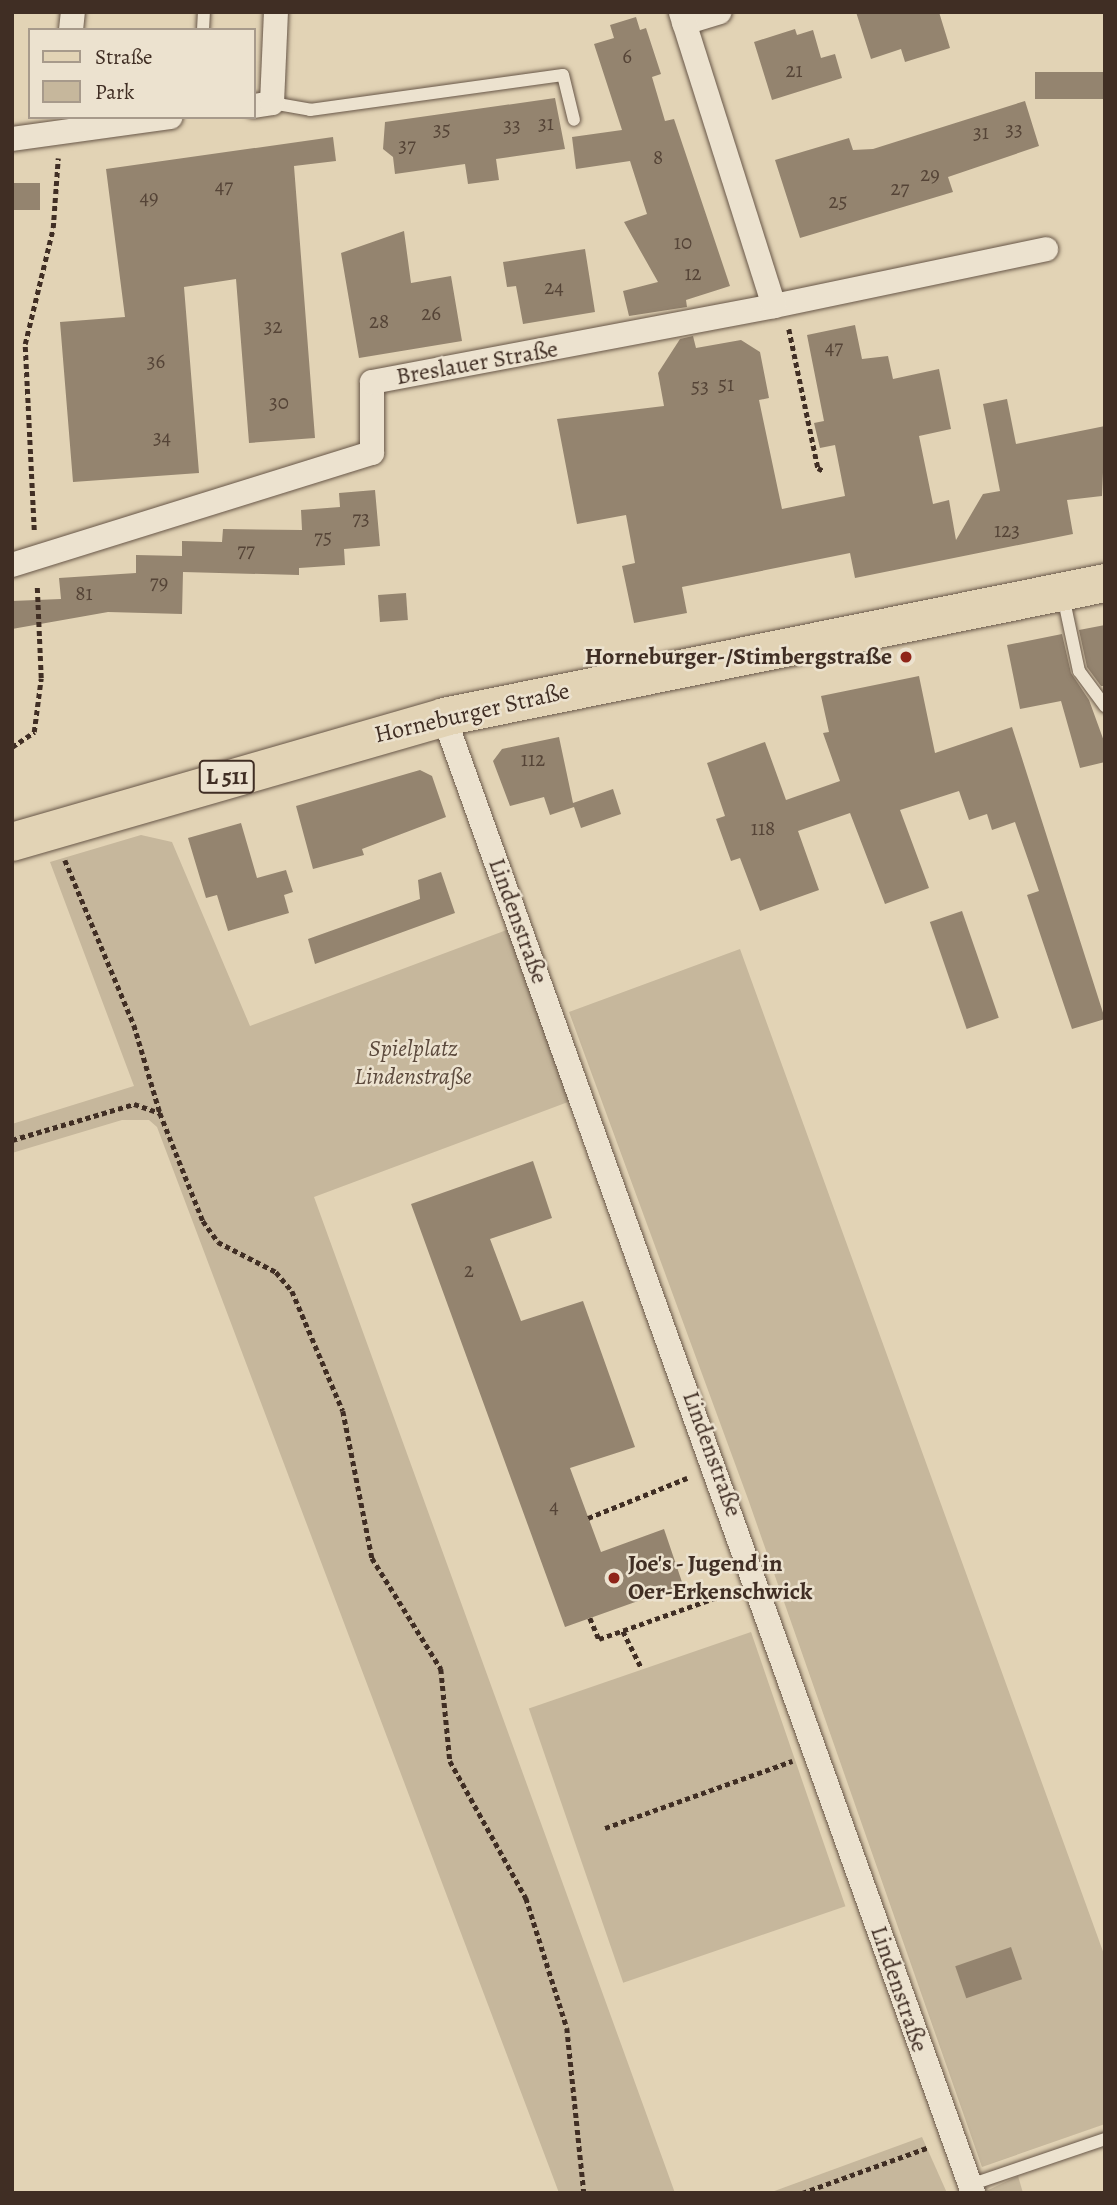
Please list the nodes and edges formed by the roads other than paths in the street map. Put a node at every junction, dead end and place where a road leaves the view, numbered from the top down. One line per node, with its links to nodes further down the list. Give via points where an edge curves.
1 (276, 12): 4 (street)
2 (719, 12): 3 (street)
3 (682, 18): 10 (street)
4 (263, 104): 6 (lane, via 310,110 563,75)
5 (143, 119): 7 (street)
6 (574, 120)
7 (61, 125): 8 (street)
8 (12, 139)
9 (1046, 249): 10 (street, Breslauer Straße)
10 (779, 305): 11 (street, Breslauer Straße, via 372,382 372,453)
11 (24, 561)
12 (1105, 583): 13 (main road, Horneburger Straße / L 511)
13 (1062, 593): 14 (lane, via 1079,671); 15 (main road, Horneburger Straße / L 511)
14 (1105, 706)
15 (443, 718): 16 (main road, Horneburger Straße / L 511); 18 (street, Lindenstraße, via 717,1466)
16 (12, 842)
17 (1105, 2140): 18 (lane)
18 (972, 2189)

